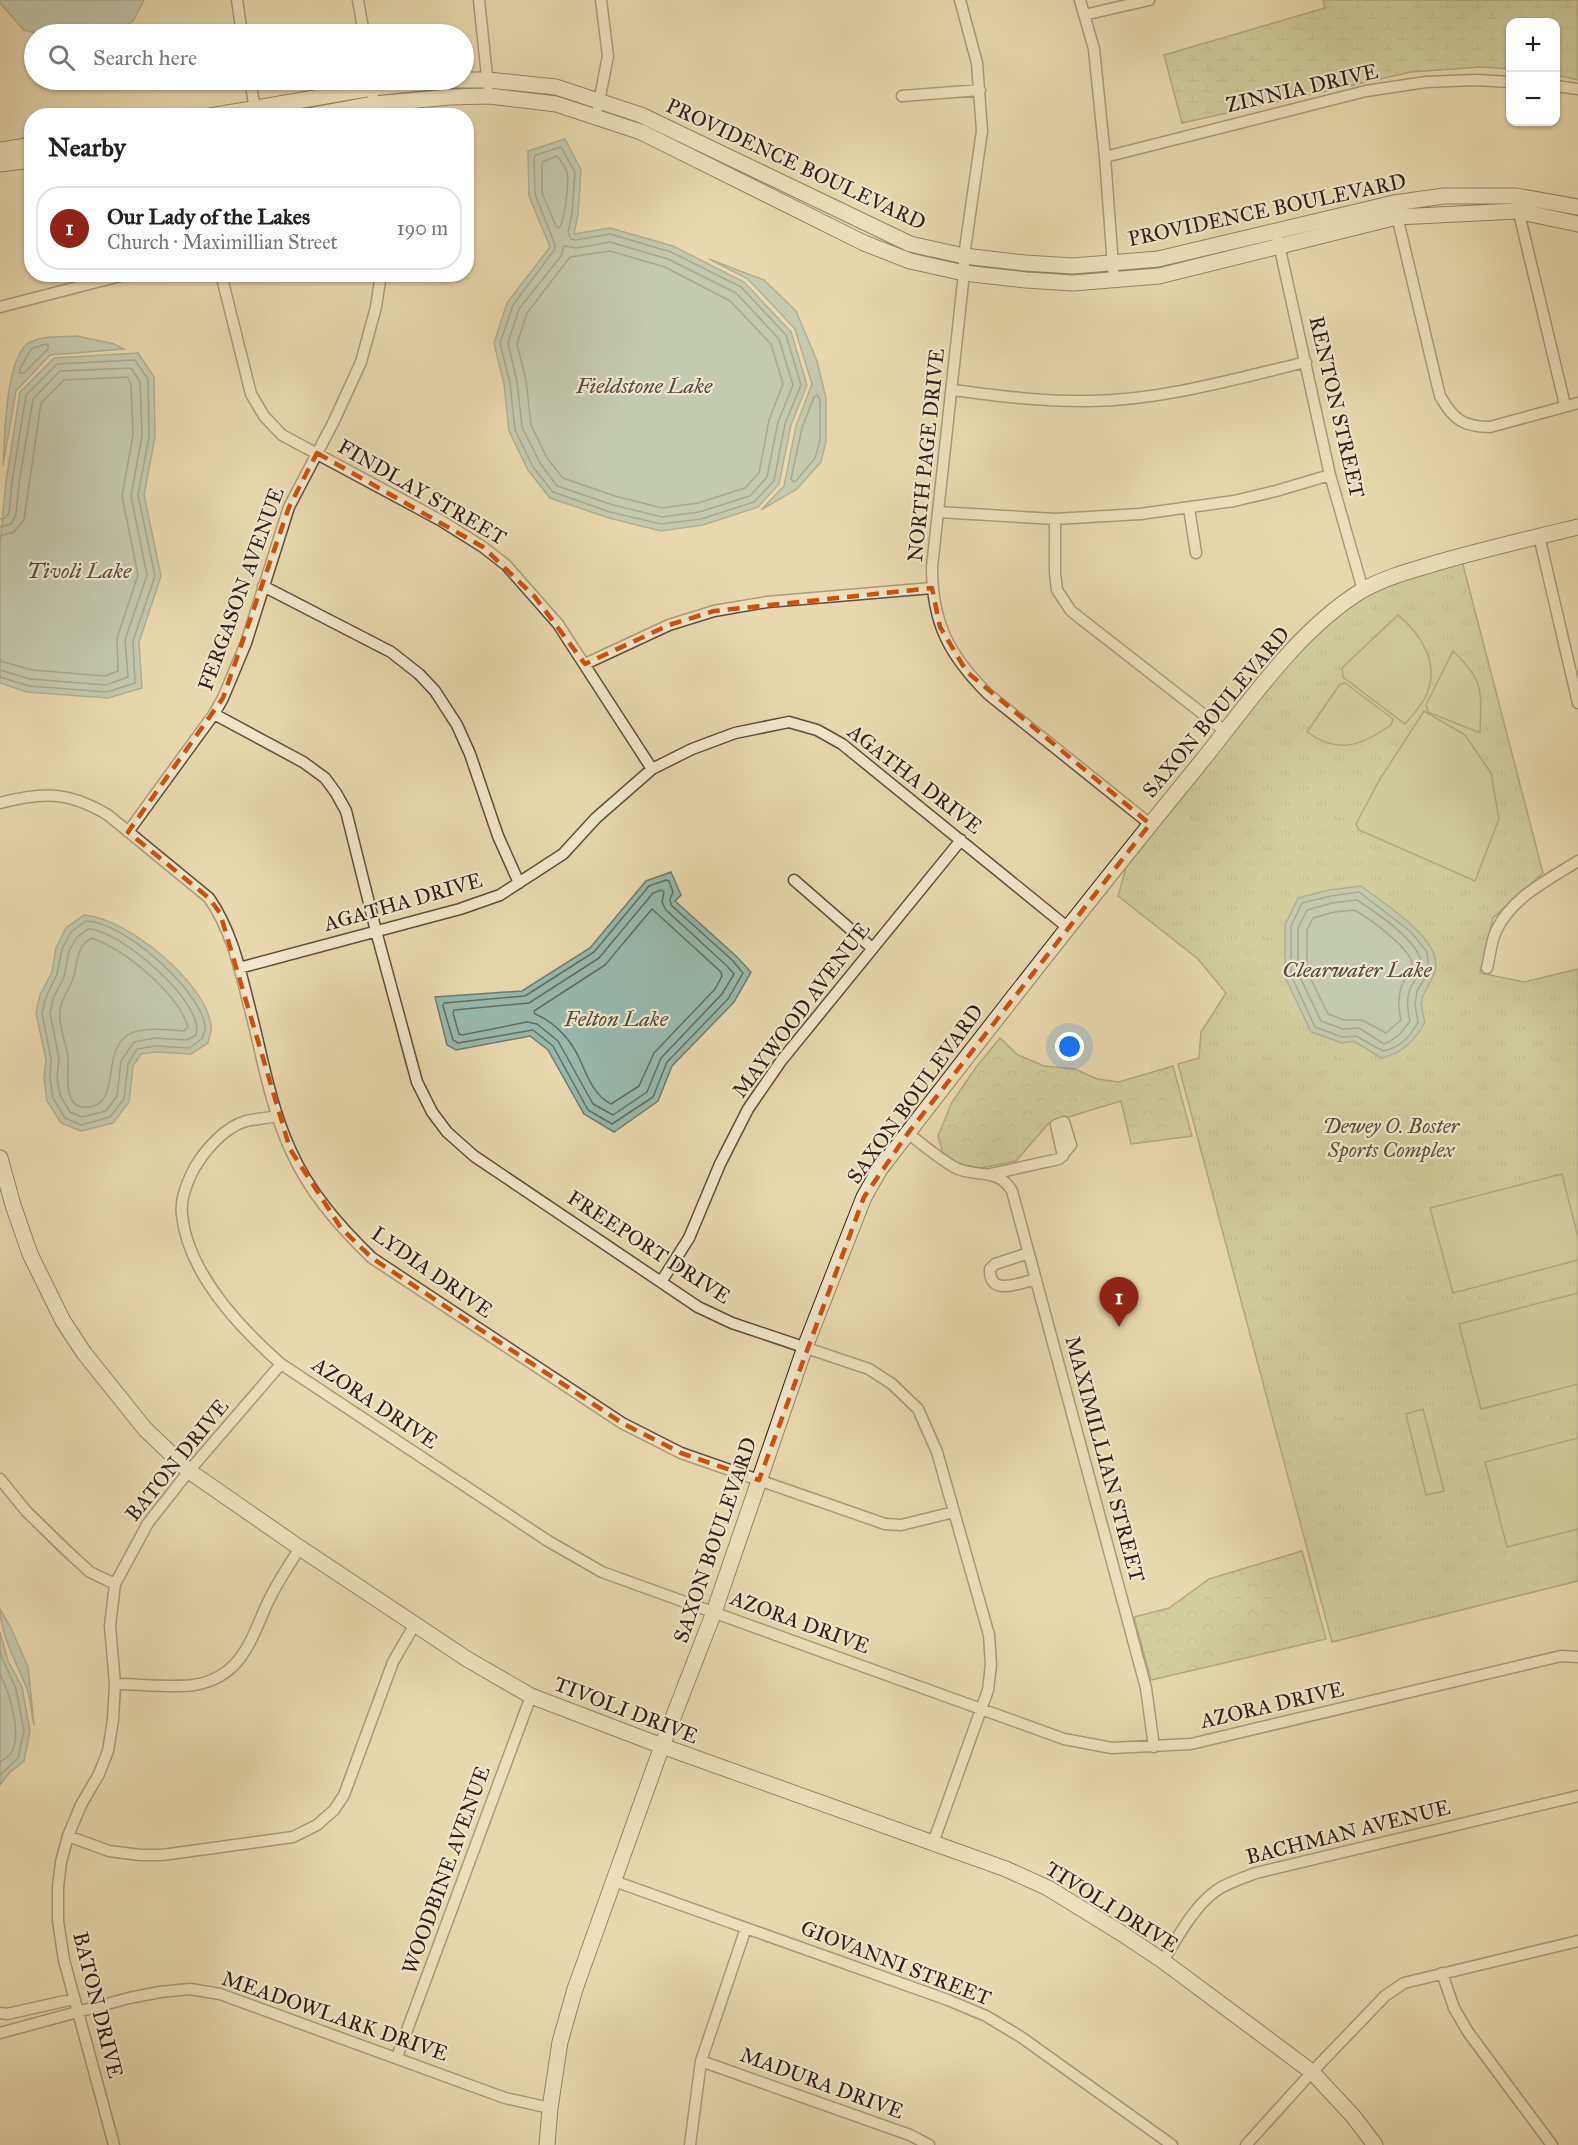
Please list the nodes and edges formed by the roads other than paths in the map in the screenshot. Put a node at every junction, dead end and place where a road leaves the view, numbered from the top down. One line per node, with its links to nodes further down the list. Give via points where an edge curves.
1 (237, 0): 9 (street)
2 (358, 0): 10 (street)
3 (479, 0): 12 (street)
4 (601, 0): 22 (street, via 608,57)
5 (960, 0): 19 (street, NORTH PAGE DRIVE)
6 (1080, 0): 8 (street)
7 (1149, 0): 8 (street)
8 (1084, 15): 30 (street, via 1094,49)
9 (241, 24)
10 (362, 24)
11 (474, 80): 12 (main road, PROVIDENCE BOULEVARD)
12 (488, 80): 20 (street); 22 (main road, PROVIDENCE BOULEVARD, via 555,87)
13 (1506, 82): 30 (street, ZINNIA DRIVE, via 1426,82 1366,91)
14 (1560, 87): 15 (street)
15 (1578, 89)
16 (252, 90): 23 (street)
17 (346, 90): 24 (main road, PROVIDENCE BOULEVARD)
18 (372, 90): 25 (street)
19 (980, 90): 21 (street); 38 (street, NORTH PAGE DRIVE, via 982,131)
20 (489, 96): 26 (main road, PROVIDENCE BOULEVARD, via 450,97); 27 (main road, PROVIDENCE BOULEVARD, via 556,104)
21 (902, 96)
22 (598, 99): 27 (street); 38 (main road, PROVIDENCE BOULEVARD, via 641,115 910,244)
23 (254, 108)
24 (272, 108)
25 (375, 108)
26 (387, 108)
27 (598, 116): 40 (main road, PROVIDENCE BOULEVARD, via 641,132 864,243 910,261)
28 (24, 146): 29 (main road)
29 (0, 150)
30 (1105, 157): 39 (street)
31 (24, 161): 32 (main road)
32 (0, 164)
33 (1516, 203): 34 (main road, PROVIDENCE BOULEVARD); 35 (main road, PROVIDENCE BOULEVARD); 36 (main road, PROVIDENCE BOULEVARD); 49 (street)
34 (1578, 207)
35 (1396, 210): 37 (main road, PROVIDENCE BOULEVARD); 49 (street, via 1440,396 1449,412 1459,421 1490,427)
36 (1578, 224)
37 (1278, 238): 39 (main road, PROVIDENCE BOULEVARD); 41 (main road, PROVIDENCE BOULEVARD, via 1158,276); 46 (street, RENTON STREET)
38 (964, 256): 39 (main road, PROVIDENCE BOULEVARD, via 1073,266); 40 (street, NORTH PAGE DRIVE)
39 (1114, 263): 41 (street)
40 (964, 273): 41 (main road, PROVIDENCE BOULEVARD, via 1073,283); 47 (street, NORTH PAGE DRIVE)
41 (1114, 280)
42 (97, 282): 45 (street)
43 (224, 282): 50 (street, FINDLAY STREET, via 251,394 282,435)
44 (380, 282): 50 (street, FERGASON AVENUE, via 361,362)
45 (0, 307)
46 (1306, 362): 47 (street, via 1181,391 1101,400 1034,400); 51 (street, RENTON STREET)
47 (953, 390): 53 (street, NORTH PAGE DRIVE)
48 (1578, 403): 49 (street)
49 (1565, 405)
50 (317, 453): 58 (street, FERGASON AVENUE, via 289,507); 61 (street, FINDLAY STREET, via 440,520 506,565 558,624)
51 (1330, 475): 52 (street, via 1276,491); 60 (street, RENTON STREET)
52 (1189, 508): 54 (street); 57 (street)
53 (938, 512): 54 (street); 59 (street, NORTH PAGE DRIVE)
54 (1055, 519): 64 (street, via 1057,590 1071,611)
55 (1578, 527): 56 (main road, SAXON BOULEVARD)
56 (1539, 536): 60 (main road, SAXON BOULEVARD, via 1418,568); 62 (street)
57 (1196, 553)
58 (263, 586): 63 (street, FERGASON AVENUE, via 246,644); 72 (street, via 391,652 435,691 470,754)
59 (932, 588): 61 (street, via 767,602 714,611 669,625); 67 (street, NORTH PAGE DRIVE, via 940,627 967,672 988,694)
60 (1363, 590): 64 (main road, SAXON BOULEVARD, via 1334,609 1307,635)
61 (585, 664): 65 (street, FINDLAY STREET)
62 (1578, 704)
63 (214, 714): 68 (street, FERGASON AVENUE); 74 (street, FREEPORT DRIVE, via 325,778 346,811)
64 (1226, 732): 67 (main road, SAXON BOULEVARD)
65 (652, 769): 69 (street, AGATHA DRIVE, via 735,733 789,722 817,730 842,744); 72 (street, AGATHA DRIVE, via 562,854)
66 (0, 803): 68 (street, LYDIA DRIVE, via 30,795 73,798 108,815)
67 (1150, 824): 73 (main road, SAXON BOULEVARD)
68 (128, 832): 76 (street, LYDIA DRIVE, via 209,898 220,913)
69 (961, 840): 73 (street, AGATHA DRIVE); 75 (street, MAYWOOD AVENUE)
70 (1578, 861): 77 (street, via 1521,898 1495,933)
71 (794, 880): 75 (street)
72 (519, 883): 74 (street, AGATHA DRIVE, via 500,895 460,909)
73 (1067, 927): 79 (main road, SAXON BOULEVARD)
74 (376, 931): 76 (street, AGATHA DRIVE); 85 (street, FREEPORT DRIVE, via 417,1082 447,1132 474,1156)
75 (872, 948): 85 (street, MAYWOOD AVENUE, via 781,1061 748,1109 689,1238)
76 (239, 968): 78 (street, LYDIA DRIVE)
77 (1487, 968)
78 (277, 1116): 87 (street, AZORA DRIVE, via 244,1122 223,1134 201,1156 190,1176 182,1214 189,1248 206,1280 253,1339); 90 (street, LYDIA DRIVE, via 308,1183 341,1228 372,1258 622,1423 681,1453)
79 (908, 1132): 82 (street, via 957,1168); 86 (main road, SAXON BOULEVARD, via 864,1197)
80 (1063, 1156): 82 (street)
81 (0, 1158): 88 (main road, TIVOLI DRIVE, via 30,1254 63,1321 146,1429)
82 (991, 1174): 83 (street, MAXIMILLIAN STREET, via 1007,1183 1012,1191)
83 (1029, 1253): 84 (street, MAXIMILLIAN STREET); 84 (street, via 995,1264 990,1269 991,1279 1000,1286)
84 (1036, 1279): 101 (street, MAXIMILLIAN STREET, via 1146,1688)
85 (662, 1282): 86 (street, FREEPORT DRIVE, via 698,1307 732,1323)
86 (805, 1347): 90 (main road, SAXON BOULEVARD); 91 (street, FREEPORT DRIVE, via 869,1369 918,1409 937,1452)
87 (281, 1364): 88 (street, BATON DRIVE); 94 (street, AZORA DRIVE, via 602,1572)
88 (189, 1471): 92 (main road, TIVOLI DRIVE); 93 (street, BATON DRIVE, via 148,1523)
89 (0, 1479): 93 (street, via 26,1511 90,1572)
90 (759, 1480): 91 (street, LYDIA DRIVE, via 885,1524 901,1525); 94 (main road, SAXON BOULEVARD)
91 (954, 1512): 99 (street, FREEPORT DRIVE, via 989,1635 988,1690)
92 (300, 1548): 95 (main road, TIVOLI DRIVE); 97 (street, via 268,1602 244,1655 230,1670 192,1685)
93 (115, 1584): 97 (street, BATON DRIVE, via 110,1626)
94 (714, 1612): 99 (street, AZORA DRIVE); 100 (main road, SAXON BOULEVARD)
95 (415, 1624): 98 (main road, TIVOLI DRIVE); 103 (street, via 393,1662 344,1795 317,1825 293,1837 162,1855 108,1851)
96 (1578, 1657): 101 (street, AZORA DRIVE, via 1561,1656 1191,1744)
97 (115, 1684): 103 (street, BATON DRIVE, via 108,1751)
98 (531, 1696): 100 (main road, TIVOLI DRIVE); 114 (street, WOODBINE AVENUE)
99 (980, 1708): 101 (street, AZORA DRIVE, via 1064,1739 1112,1748); 104 (street, FREEPORT DRIVE)
100 (662, 1746): 104 (main road, TIVOLI DRIVE); 105 (main road, SAXON BOULEVARD)
101 (1154, 1747)
102 (1578, 1796): 108 (street, BACHMAN AVENUE, via 1235,1880 1193,1915)
103 (68, 1836): 110 (street, BATON DRIVE, via 59,1879 58,1921)
104 (933, 1843): 108 (main road, TIVOLI DRIVE, via 1048,1888)
105 (614, 1881): 106 (street, GIOVANNI STREET); 117 (main road, SAXON BOULEVARD, via 560,2042)
106 (746, 1928): 115 (street); 122 (street, GIOVANNI STREET, via 986,2016)
107 (1578, 1941): 109 (street)
108 (1162, 1961): 116 (main road, TIVOLI DRIVE)
109 (1442, 1973): 116 (street, via 1404,1983 1385,1996); 125 (street, via 1454,2008 1468,2032)
110 (74, 1999): 111 (street, BATON DRIVE); 112 (street)
111 (78, 2012): 113 (street, MEADOWLARK DRIVE); 114 (street, MEADOWLARK DRIVE, via 139,1996 190,1989 220,1994); 118 (street, BATON DRIVE)
112 (0, 2013)
113 (0, 2033)
114 (397, 2057): 117 (street, MEADOWLARK DRIVE, via 505,2098)
115 (701, 2061): 120 (street); 121 (street, MADURA DRIVE)
116 (1312, 2073): 123 (street); 124 (main road, TIVOLI DRIVE)
117 (550, 2108): 119 (main road, SAXON BOULEVARD)
118 (114, 2145)
119 (547, 2145)
120 (690, 2145)
121 (929, 2145)
122 (1172, 2145)
123 (1246, 2145)
124 (1375, 2145)
125 (1552, 2145)

